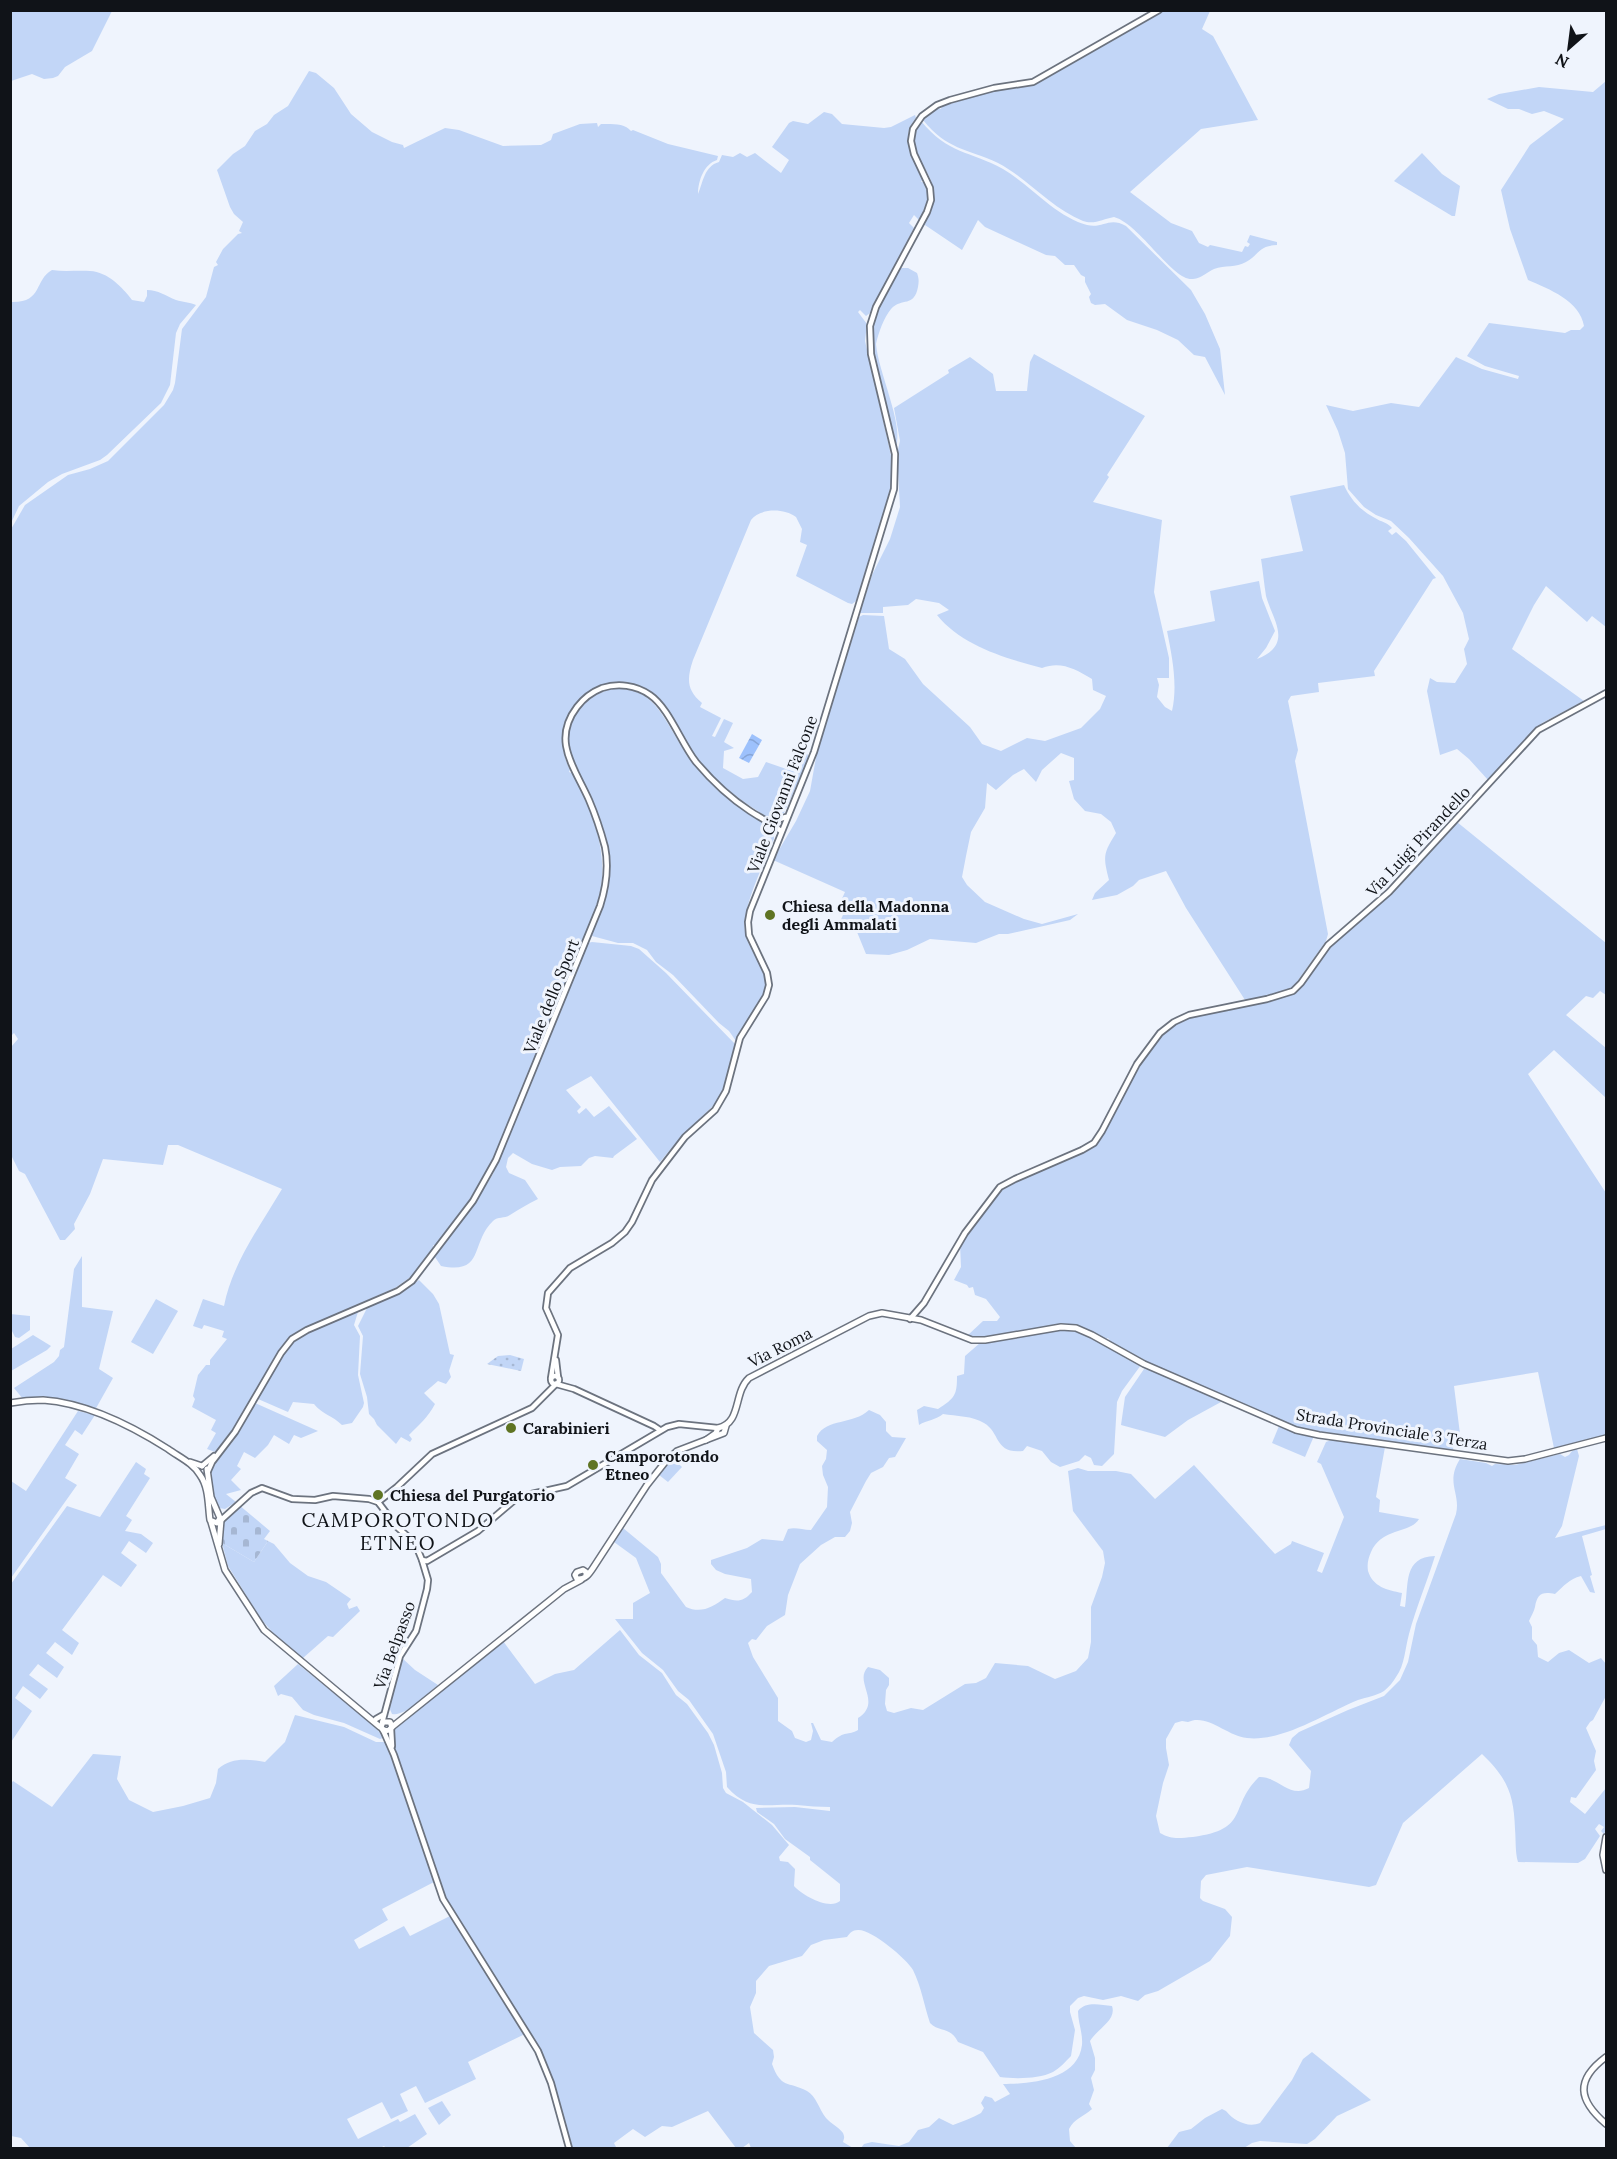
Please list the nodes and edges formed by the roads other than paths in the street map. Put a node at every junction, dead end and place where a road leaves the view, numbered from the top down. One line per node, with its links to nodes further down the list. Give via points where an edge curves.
1 (1159, 10): 3 (street, Viale Giovanni Falcone, via 1033,82 994,88 937,105 922,116 912,133 911,144 930,188 930,203 876,307 870,333 871,354 895,454 894,489 814,752)
2 (1606, 693): 6 (street, Via Luigi Pirandello, via 1538,730 1389,892 1328,945 1293,991 1189,1015 1160,1033 1131,1074 1098,1137 1082,1150 1000,1187 960,1240)
3 (786, 818): 4 (street); 5 (street, Viale Giovanni Falcone)
4 (770, 822): 5 (street, Viale dello Sport); 19 (street, Viale dello Sport, via 716,784 689,752 658,703 645,692 611,686 596,691 578,705 567,725 565,746 604,846 605,888 496,1160 473,1201 412,1281 292,1339 235,1432)
5 (781, 831): 9 (street, Viale Giovanni Falcone, via 748,922 751,940 767,973 768,989 741,1038 724,1096 652,1179 625,1232 570,1268 551,1288 546,1308 558,1333)
6 (924, 1303): 7 (street); 8 (street)
7 (910, 1319): 8 (main road, Strada Provinciale 3 Terza); 14 (main road, Via Roma, via 882,1313 869,1316 748,1378 739,1392 733,1420)
8 (921, 1320): 17 (main road, Strada Provinciale 3 Terza, via 972,1340 1076,1328 1154,1368 1288,1427 1319,1435 1508,1461)
9 (556, 1351): 10 (street); 11 (street)
10 (559, 1378): 11 (street, via 555,1376); 12 (street)
11 (554, 1382): 12 (street); 20 (street, via 532,1408 432,1454)
12 (574, 1389): 16 (street)
13 (10, 1403): 19 (main road, via 46,1400 98,1413)
14 (726, 1426): 15 (main road); 18 (main road, via 724,1433)
15 (718, 1428): 16 (street, via 680,1424); 18 (main road)
16 (660, 1430): 24 (street, via 567,1486 518,1497 478,1531 429,1561)
17 (1606, 1438)
18 (706, 1440): 25 (main road, via 677,1451 666,1461 597,1563)
19 (204, 1471): 22 (main road)
20 (378, 1502): 21 (street, via 345,1497 292,1499 262,1488); 24 (street, via 415,1543)
21 (234, 1507): 22 (street); 22 (street)
22 (216, 1516): 23 (main road); 23 (main road)
23 (220, 1555): 28 (main road, via 225,1570 264,1630)
24 (422, 1560): 29 (street, Via Belpasso, via 428,1586 417,1626 399,1656)
25 (584, 1575): 26 (main road); 26 (main road, via 577,1572)
26 (564, 1589): 27 (main road)
27 (412, 1709): 29 (main road); 30 (main road)
28 (360, 1710): 29 (main road); 29 (main road)
29 (383, 1723): 30 (main road, via 388,1731); 31 (street)
30 (392, 1727): 31 (street)
31 (394, 1755): 36 (street, via 443,1899 538,2051)
32 (1606, 1837): 33 (main road)
33 (1606, 1870)
34 (1606, 2057): 35 (main road, via 1589,2073 1584,2090 1590,2109)
35 (1606, 2124)
36 (568, 2148)

